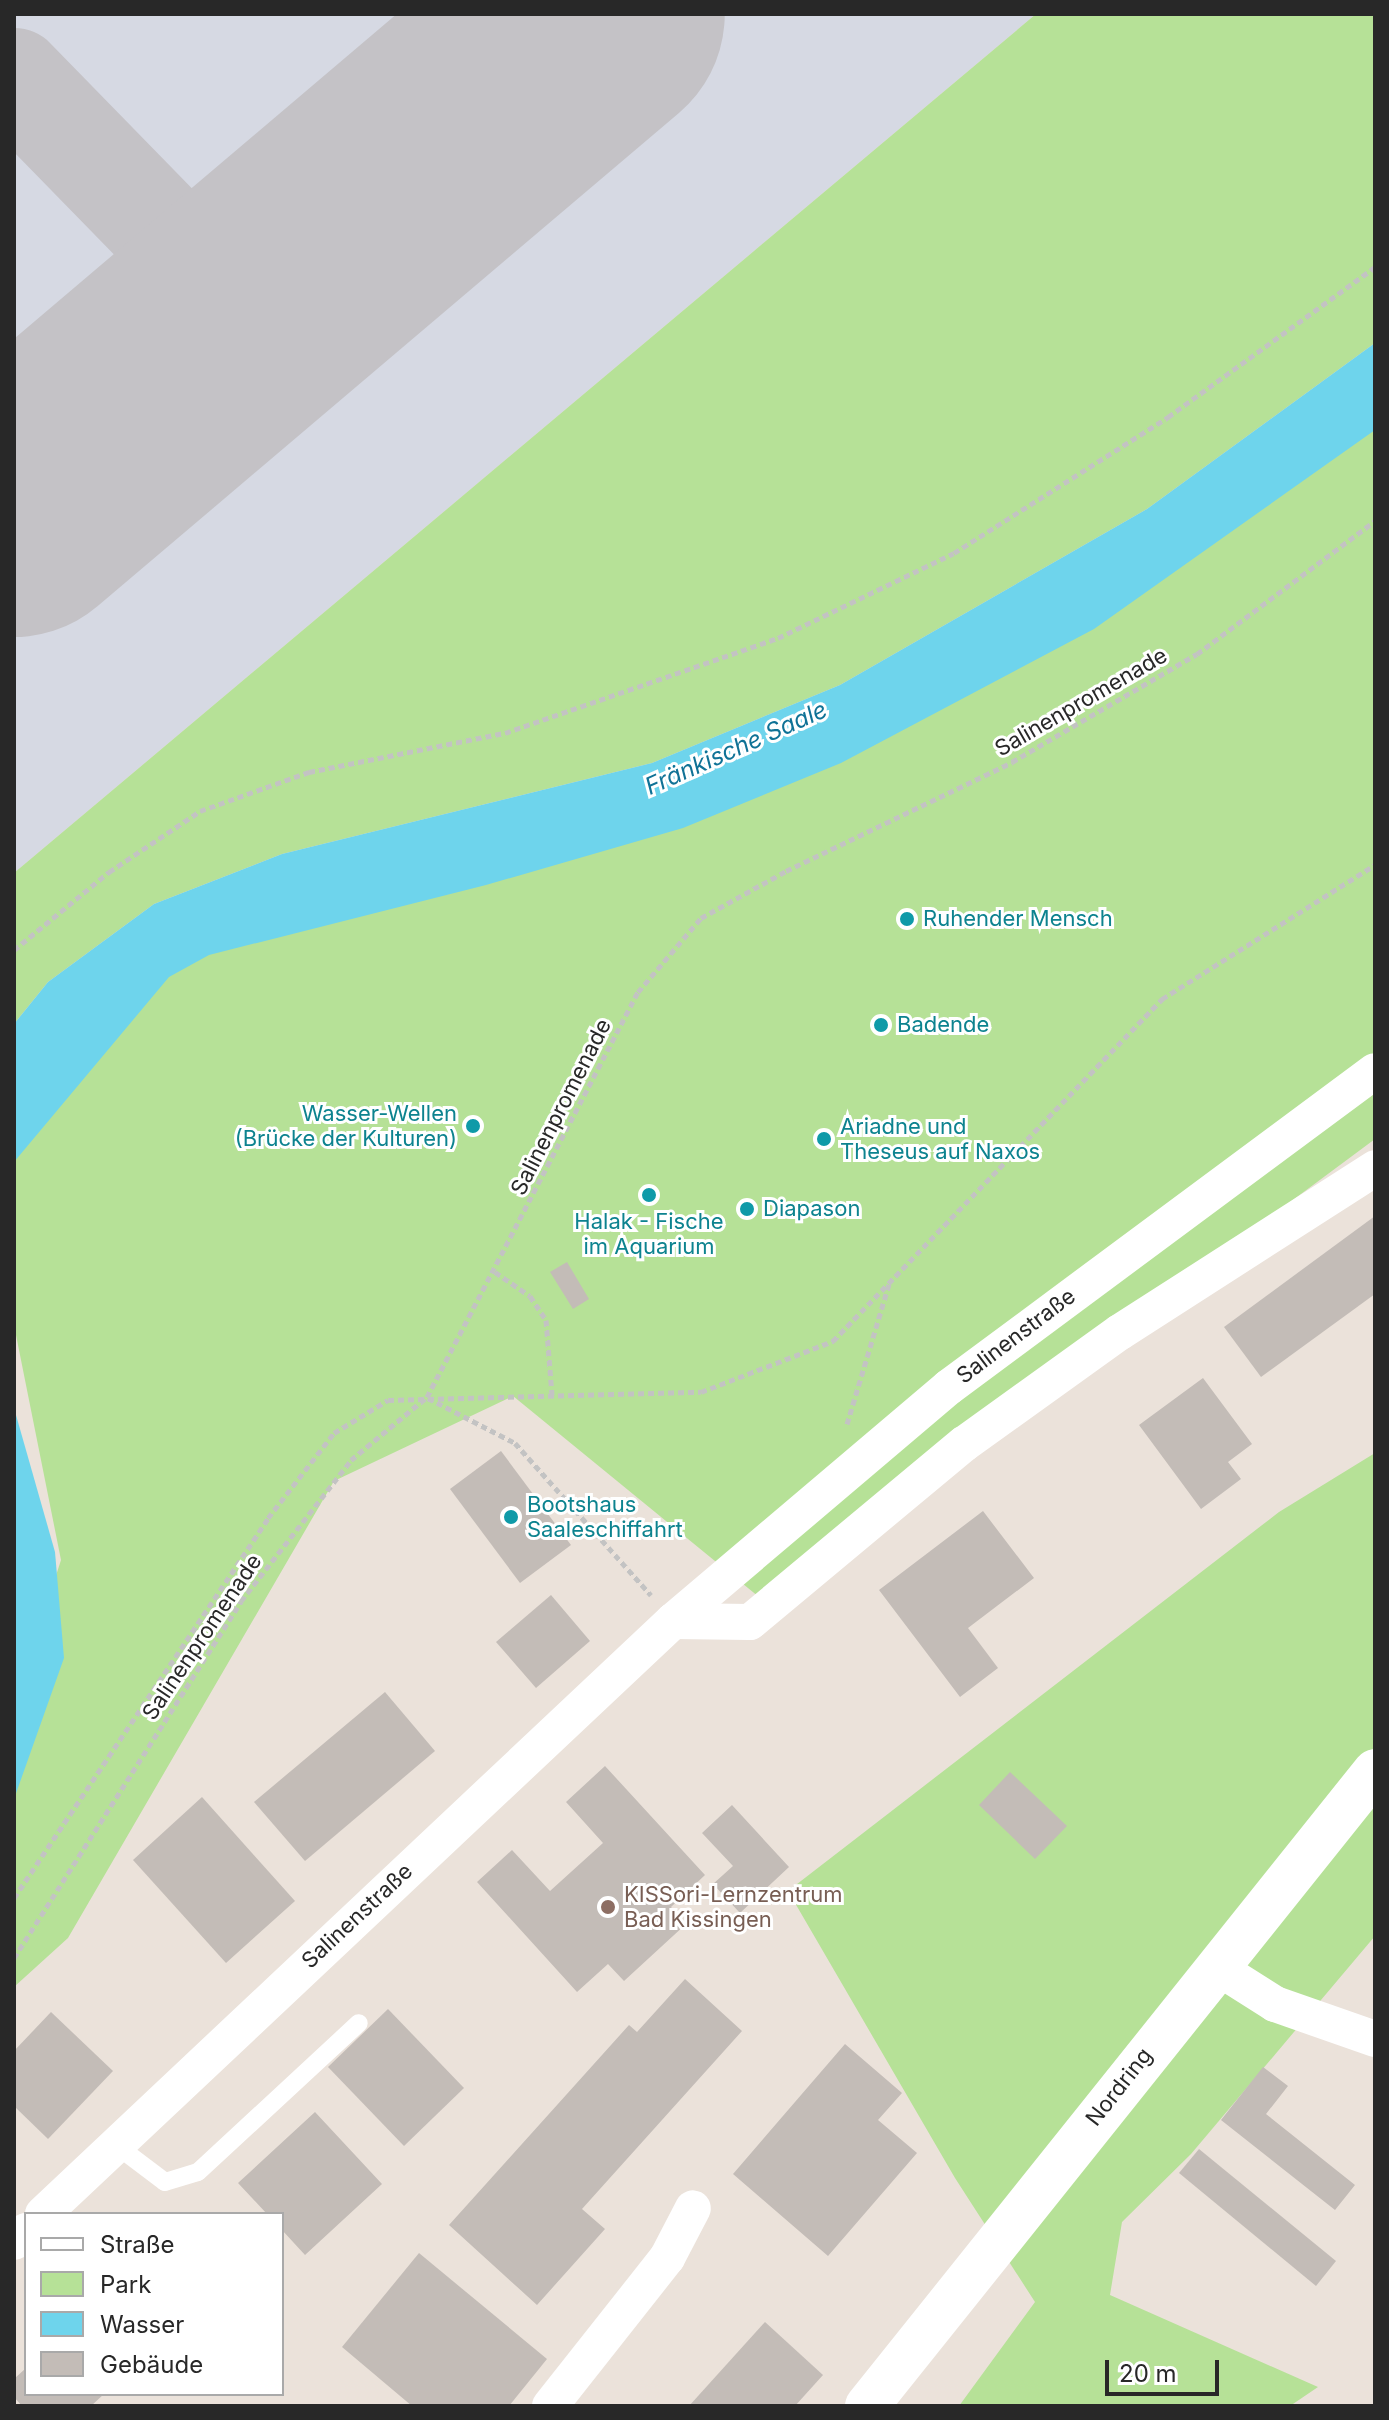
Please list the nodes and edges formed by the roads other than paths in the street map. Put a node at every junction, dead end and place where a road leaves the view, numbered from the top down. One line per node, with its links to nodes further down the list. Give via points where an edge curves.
1 (1375, 1071): 3 (street, Salinenstraße, via 949,1387)
2 (1375, 1168): 3 (street, via 1120,1332 976,1435 750,1622)
3 (673, 1621): 8 (street, Salinenstraße)
4 (1375, 1771): 5 (main road, Nordring)
5 (1215, 1966): 7 (street, via 1275,2004); 12 (main road, Nordring)
6 (359, 2023): 8 (lane, via 198,2172 165,2182)
7 (1375, 2039)
8 (116, 2145): 10 (street, Salinenstraße)
9 (693, 2208): 11 (street, via 667,2258)
10 (45, 2212)
11 (550, 2406)
12 (867, 2406)

